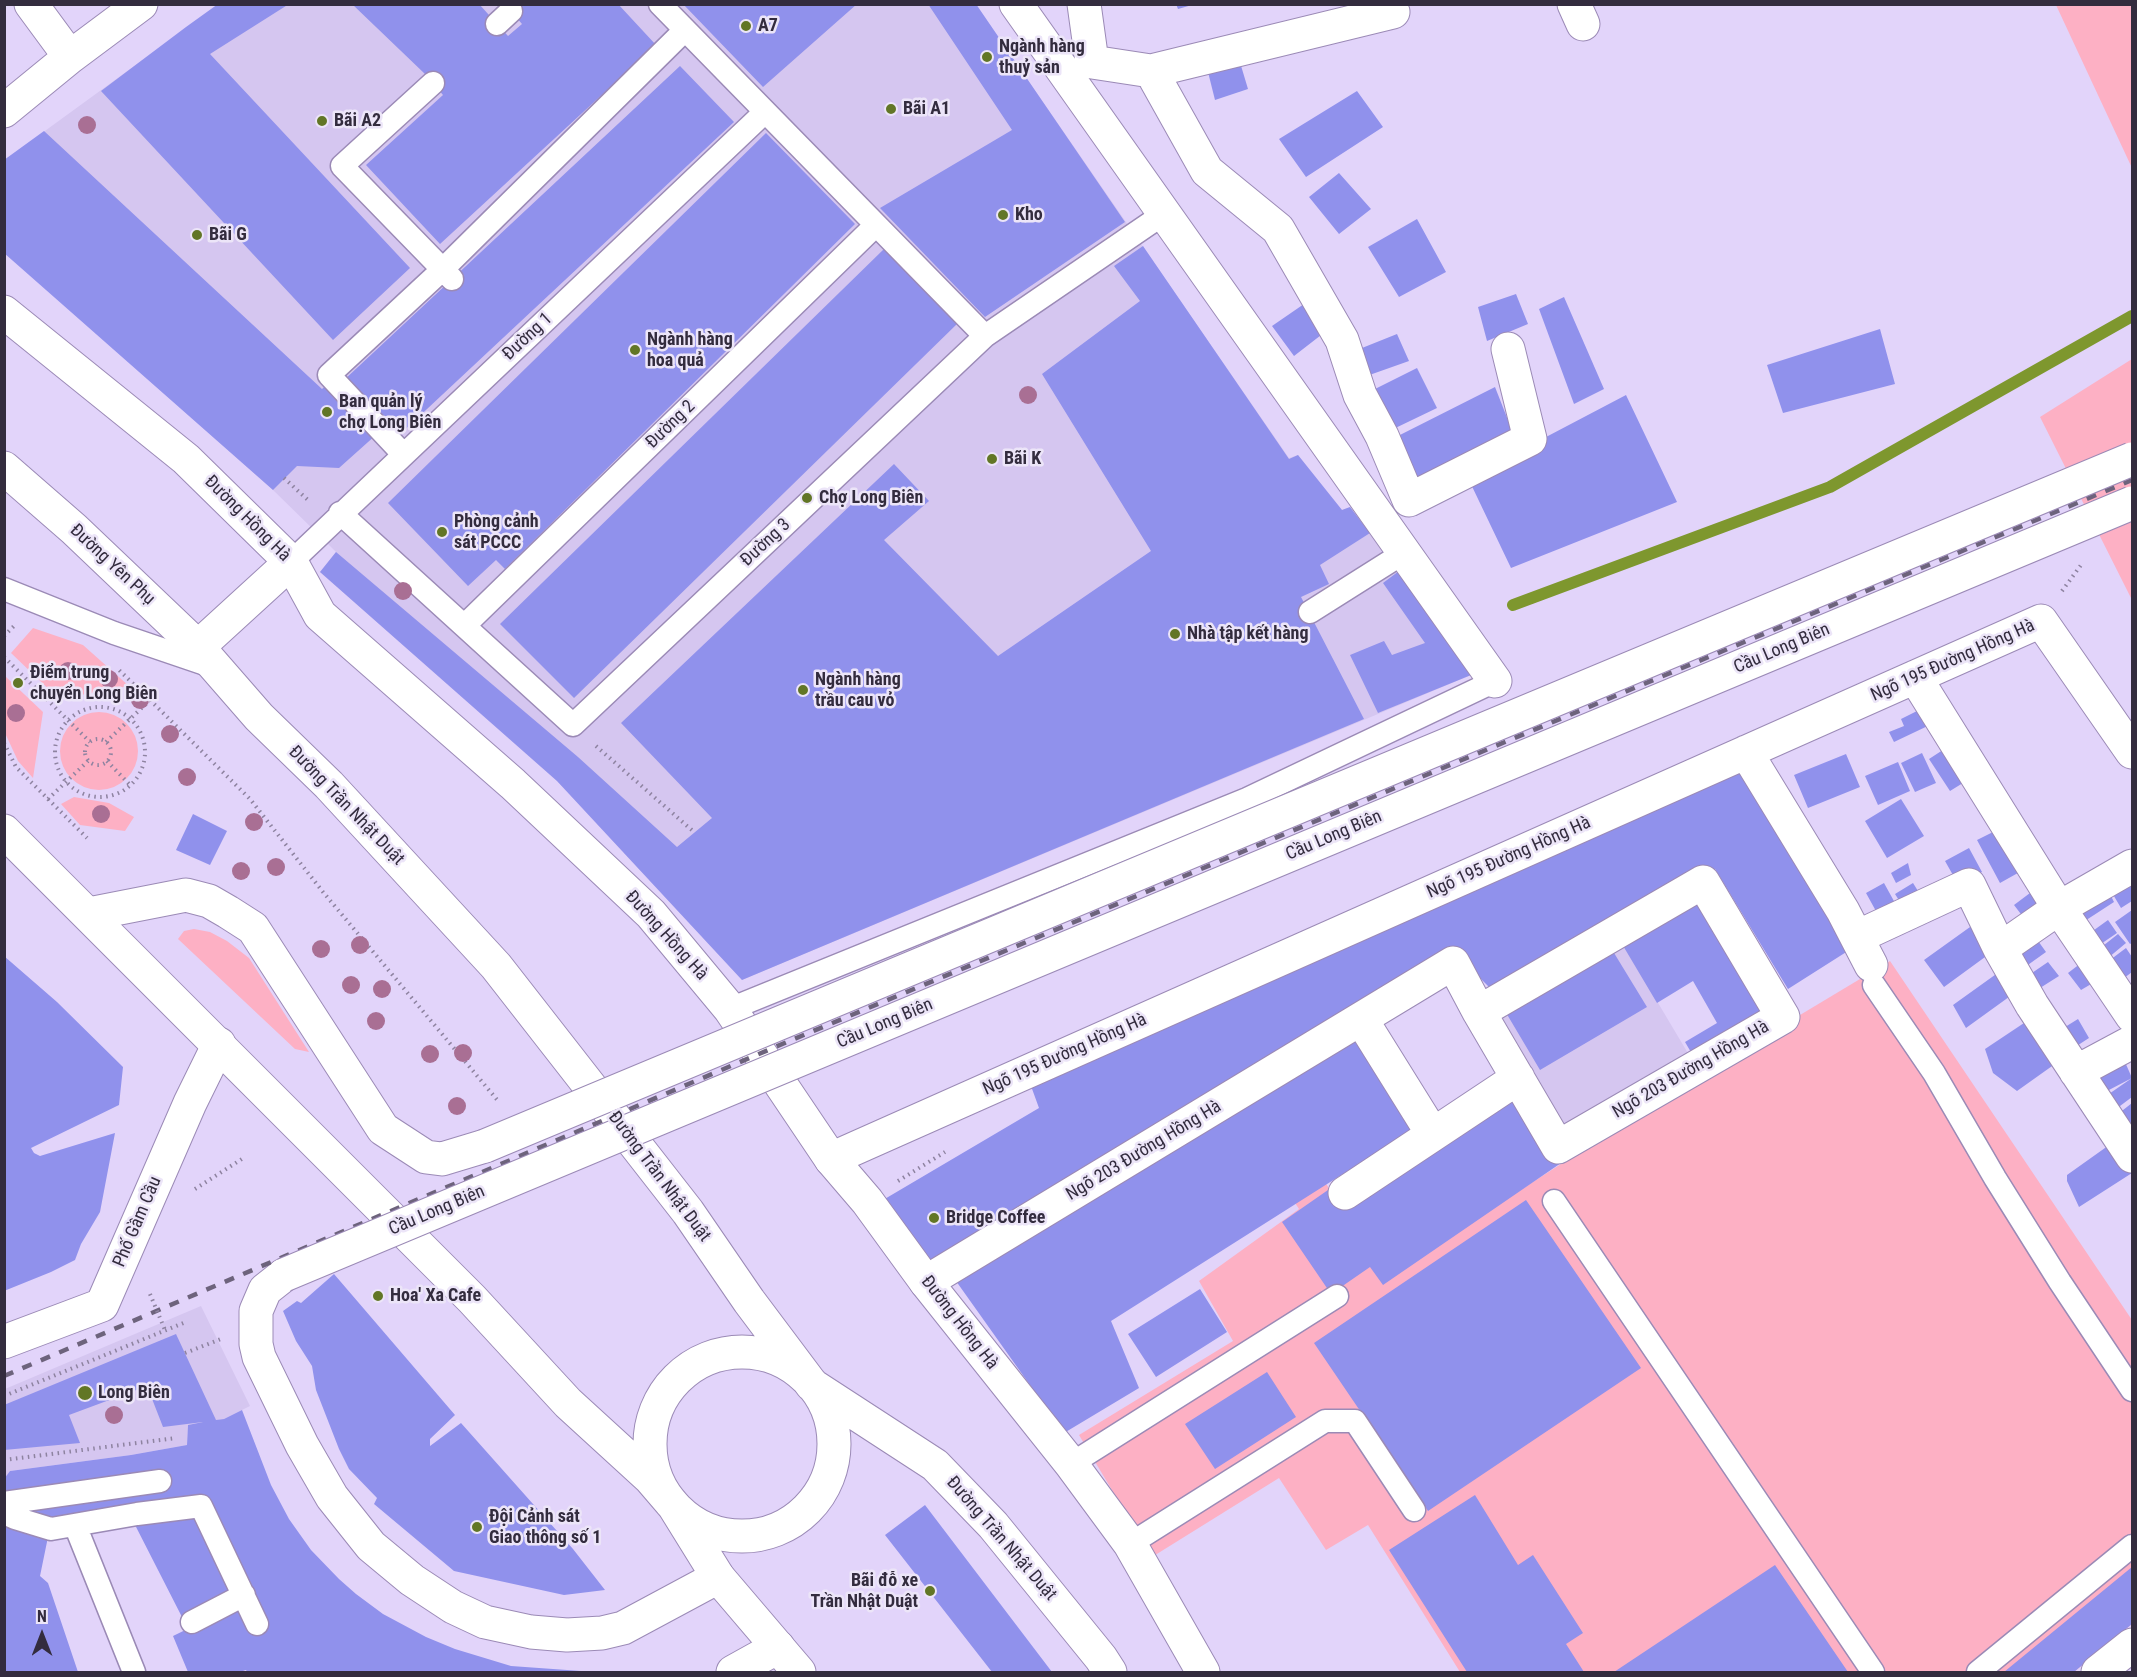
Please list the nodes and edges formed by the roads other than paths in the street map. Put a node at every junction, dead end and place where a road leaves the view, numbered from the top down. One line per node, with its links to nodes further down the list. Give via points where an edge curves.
1 (31, 4): 8 (street)
2 (141, 4): 8 (street)
3 (660, 4): 7 (lane)
4 (1016, 4): 13 (street)
5 (1084, 4): 9 (street, via 1092,62)
6 (1393, 12): 9 (street)
7 (685, 30): 12 (lane); 15 (lane)
8 (70, 57): 11 (street)
9 (1151, 71): 18 (street, via 1207,171 1278,229 1342,340 1360,394 1409,500 1530,439)
10 (433, 83): 15 (lane, via 342,166)
11 (4, 111)
12 (765, 112): 14 (lane); 19 (lane, Đường 1, via 512,340)
13 (1165, 213): 17 (lane, Đường 3); 24 (street)
14 (876, 225): 17 (lane); 28 (lane, Đường 2)
15 (447, 274): 19 (lane, via 329,375)
16 (4, 312): 25 (street, Đường Hồng Hà, via 186,459)
17 (985, 336): 28 (lane, Đường 3, via 573,725)
18 (1508, 349)
19 (403, 454): 23 (lane, Đường 1)
20 (2133, 459): 37 (street, bridge, via 486,1146 442,1159 426,1157 383,1129 253,928 210,901 186,895)
21 (4, 468): 29 (street, Đường Yên Phụ)
22 (2133, 503): 67 (street, Cầu Long Biên, bridge, via 284,1275 265,1290 256,1311 259,1357 332,1497 371,1546 453,1607 486,1622 531,1632 602,1633 622,1628)
23 (340, 513): 25 (lane, Đường 1); 28 (lane)
24 (1405, 552): 27 (lane); 31 (street)
25 (291, 562): 29 (street); 40 (street, Đường Hồng Hà, via 320,615 513,783 642,906)
26 (4, 589): 29 (lane, via 114,633)
27 (1310, 612)
28 (465, 625)
29 (207, 657): 56 (street, Đường Trần Nhật Duật, via 259,717 329,786 496,966 688,1212)
30 (1915, 677): 32 (street, Ngõ 195 Đường Hồng Hà); 33 (street, Ngõ 195 Đường Hồng Hà, via 2041,621); 36 (street)
31 (1496, 681): 40 (lane, via 1247,799)
32 (1746, 752): 39 (street); 50 (street, Ngõ 195 Đường Hồng Hà)
33 (2133, 752)
34 (4, 831): 37 (street)
35 (2133, 866): 36 (street)
36 (2059, 908): 38 (street); 42 (street)
37 (89, 914): 45 (street)
38 (2000, 949): 39 (street, via 1970,885); 46 (street)
39 (1867, 962): 57 (lane, via 2007,1197)
40 (730, 1009): 50 (street, Đường Hồng Hà)
41 (1479, 1012): 43 (street, Ngõ 203 Đường Hồng Hà, via 1453,963); 47 (street, Ngõ 203 Đường Hồng Hà); 47 (street, Ngõ 203 Đường Hồng Hà, via 1703,882 1783,1017 1558,1147)
42 (2133, 1016)
43 (1361, 1019): 48 (street); 53 (street, Ngõ 203 Đường Hồng Hà)
44 (2133, 1042): 46 (street)
45 (219, 1044): 55 (street, Phố Gầm Cầu, via 102,1305); 61 (street, via 472,1299 568,1403 650,1478)
46 (2076, 1072): 49 (street)
47 (1518, 1077): 48 (street)
48 (1432, 1133): 51 (street)
49 (2133, 1156)
50 (831, 1159): 53 (street, Đường Hồng Hà)
51 (1345, 1193)
52 (1554, 1201): 78 (lane)
53 (926, 1282): 58 (street, Đường Hồng Hà)
54 (1337, 1296): 58 (lane)
55 (4, 1342)
56 (812, 1385): 61 (street, via 833,1429 833,1453 818,1497 801,1514 782,1527 736,1536 691,1521); 61 (street, via 794,1368 771,1357 747,1353 722,1354 678,1377 663,1396 653,1419 650,1442 651,1465); 76 (street, Đường Trần Nhật Duật, via 935,1465 993,1525)
57 (2133, 1390)
58 (1071, 1464): 65 (street, Đường Hồng Hà)
59 (160, 1481): 60 (lane)
60 (4, 1503)
61 (674, 1506): 67 (street)
62 (1414, 1510): 65 (lane, via 1355,1421 1325,1421)
63 (4, 1513): 64 (lane, via 51,1529)
64 (75, 1525): 68 (lane, via 201,1506); 73 (lane)
65 (1130, 1544): 77 (street, Đường Hồng Hà)
66 (2133, 1546): 79 (lane)
67 (718, 1577): 72 (street)
68 (244, 1595): 69 (lane); 70 (lane)
69 (192, 1622)
70 (257, 1624)
71 (2133, 1645): 80 (street)
72 (778, 1647): 74 (street); 75 (street)
73 (134, 1672)
74 (734, 1672)
75 (799, 1672)
76 (1110, 1672)
77 (1203, 1672)
78 (1873, 1672)
79 (1978, 1672)
80 (2098, 1672)

